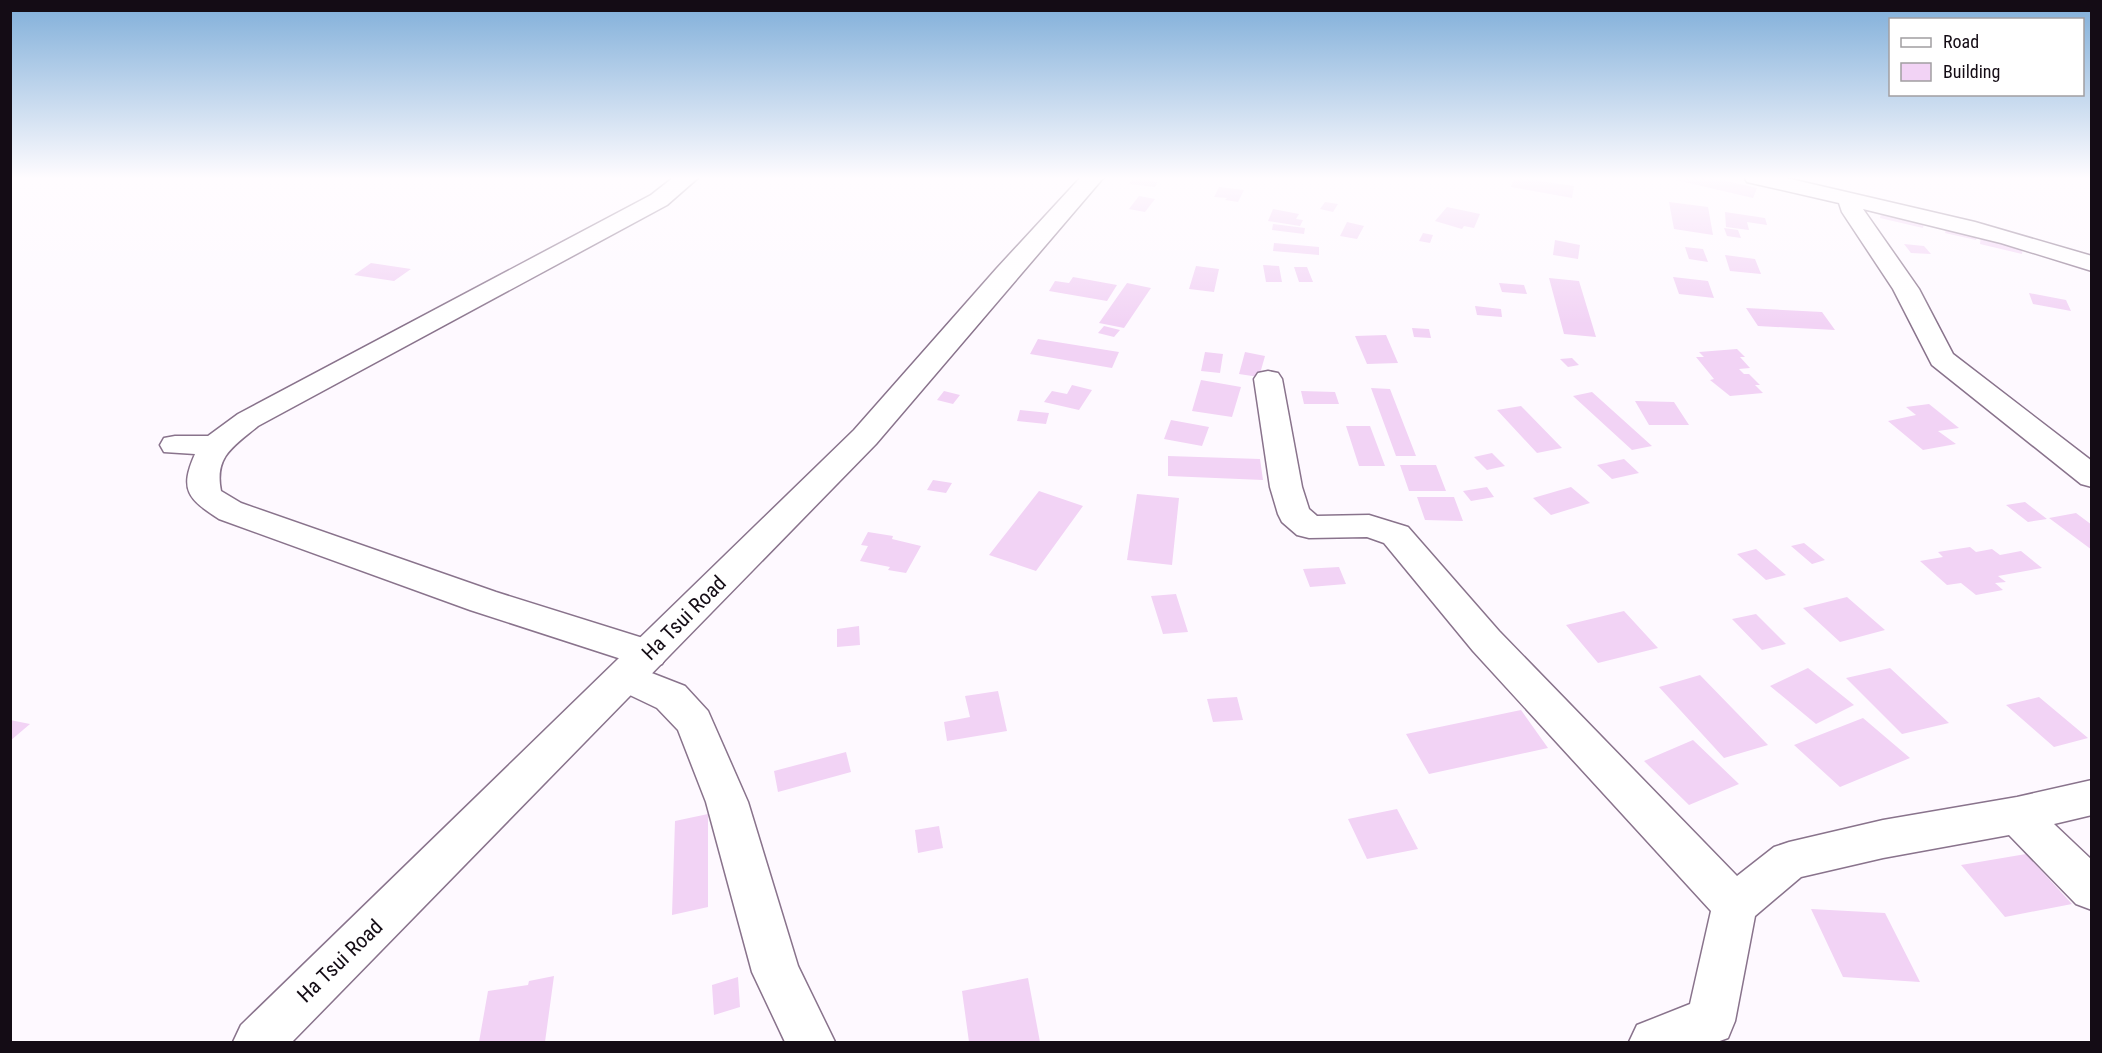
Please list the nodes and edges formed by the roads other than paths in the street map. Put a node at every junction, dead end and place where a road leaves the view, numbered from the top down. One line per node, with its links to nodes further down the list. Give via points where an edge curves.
1 (610, 226): 8 (street, via 248,420)
2 (1048, 226): 10 (street, Ha Tsui Road, via 865,437)
3 (1863, 226): 9 (street, via 1906,289 1942,359)
4 (1961, 226): 5 (street)
5 (2091, 264)
6 (1268, 379): 14 (street, via 1294,514 1309,526 1369,526 1396,535 1486,641)
7 (175, 445): 8 (street)
8 (215, 445): 10 (street, via 202,474 206,496 231,511 483,601)
9 (2091, 477)
10 (637, 665): 15 (street, Ha Tsui Road); 16 (street, via 694,722 727,802 776,972)
11 (2091, 797): 12 (street)
12 (2017, 815): 13 (street); 14 (street, via 1789,861)
13 (2091, 890)
14 (1735, 906): 17 (street, via 1711,1021)
15 (258, 1042)
16 (810, 1042)
17 (1654, 1042)

